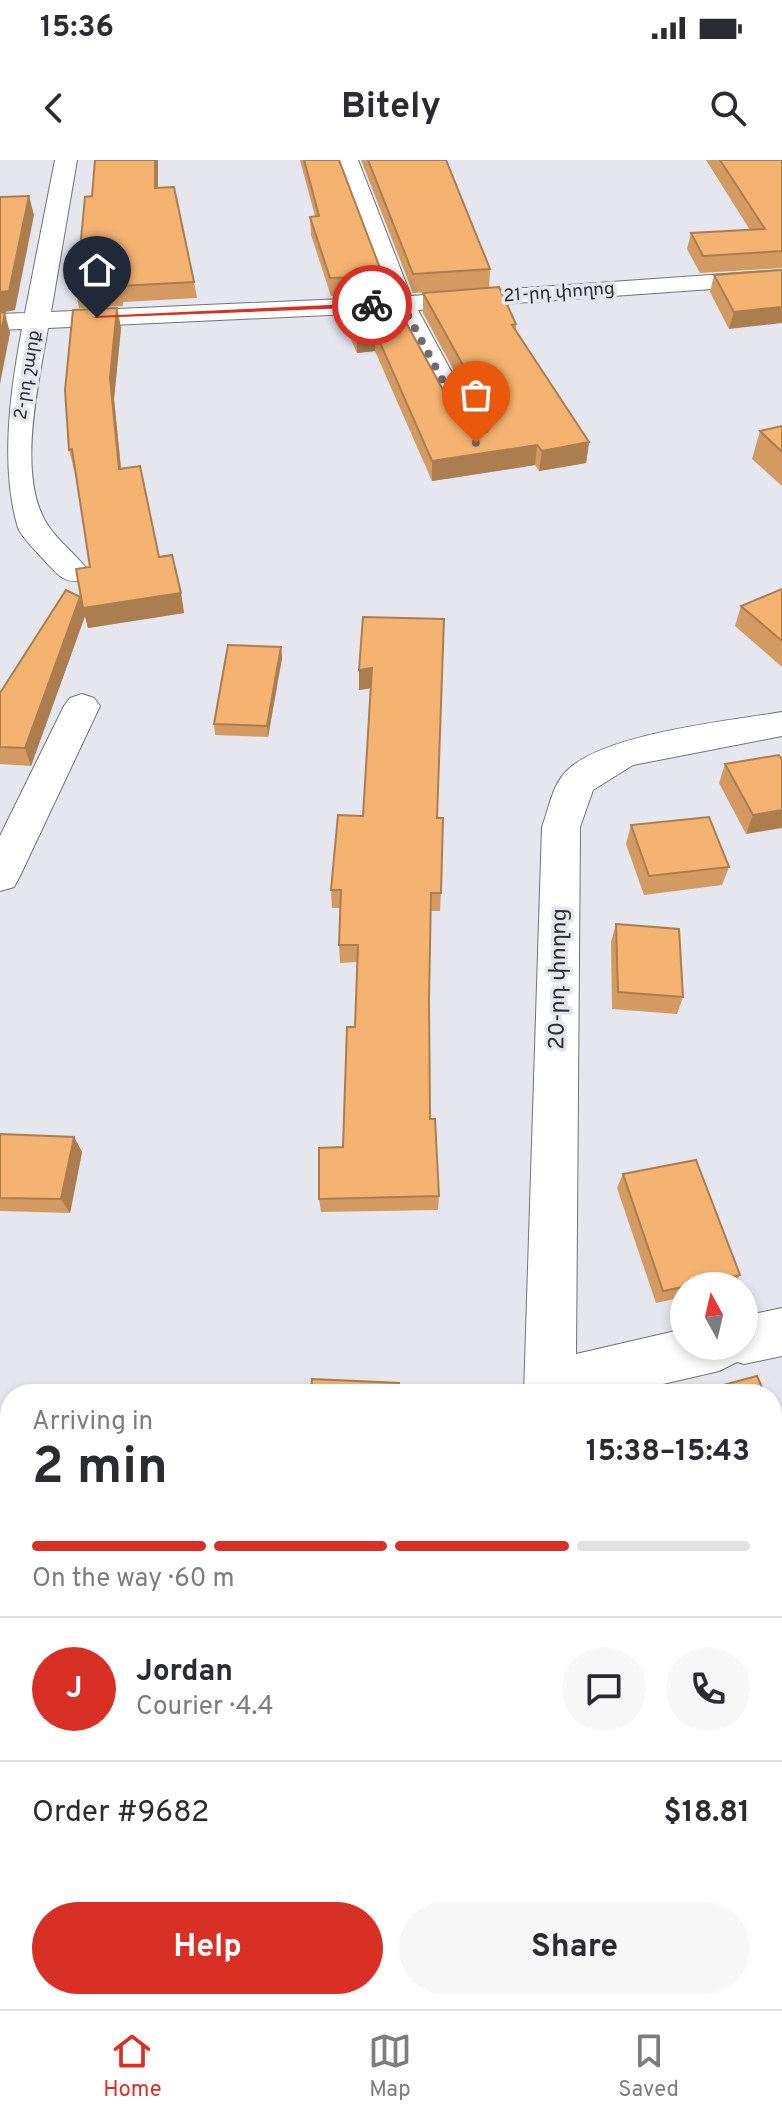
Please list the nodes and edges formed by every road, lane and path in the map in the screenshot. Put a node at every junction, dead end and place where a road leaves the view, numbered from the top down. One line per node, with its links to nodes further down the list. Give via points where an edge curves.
1 (66, 160): 5 (street, 2-րդ շարք)
2 (347, 160): 4 (street)
3 (782, 277): 4 (street, 21-րդ փողոց)
4 (402, 304): 5 (street, 21-րդ փողոց); 7 (street)
5 (36, 321): 6 (street, 21-րդ փողոց); 8 (street, 2-րդ շարք, via 16,480 33,528)
6 (0, 322)
7 (476, 443)
8 (74, 573)
9 (82, 706): 11 (street)
10 (782, 724): 15 (street, 20-րդ փողոց, via 623,754 577,782 561,827)
11 (0, 876)
12 (782, 1332): 13 (street)
13 (758, 1337)
14 (670, 1359): 16 (street)
15 (550, 1384)
16 (573, 1384)

